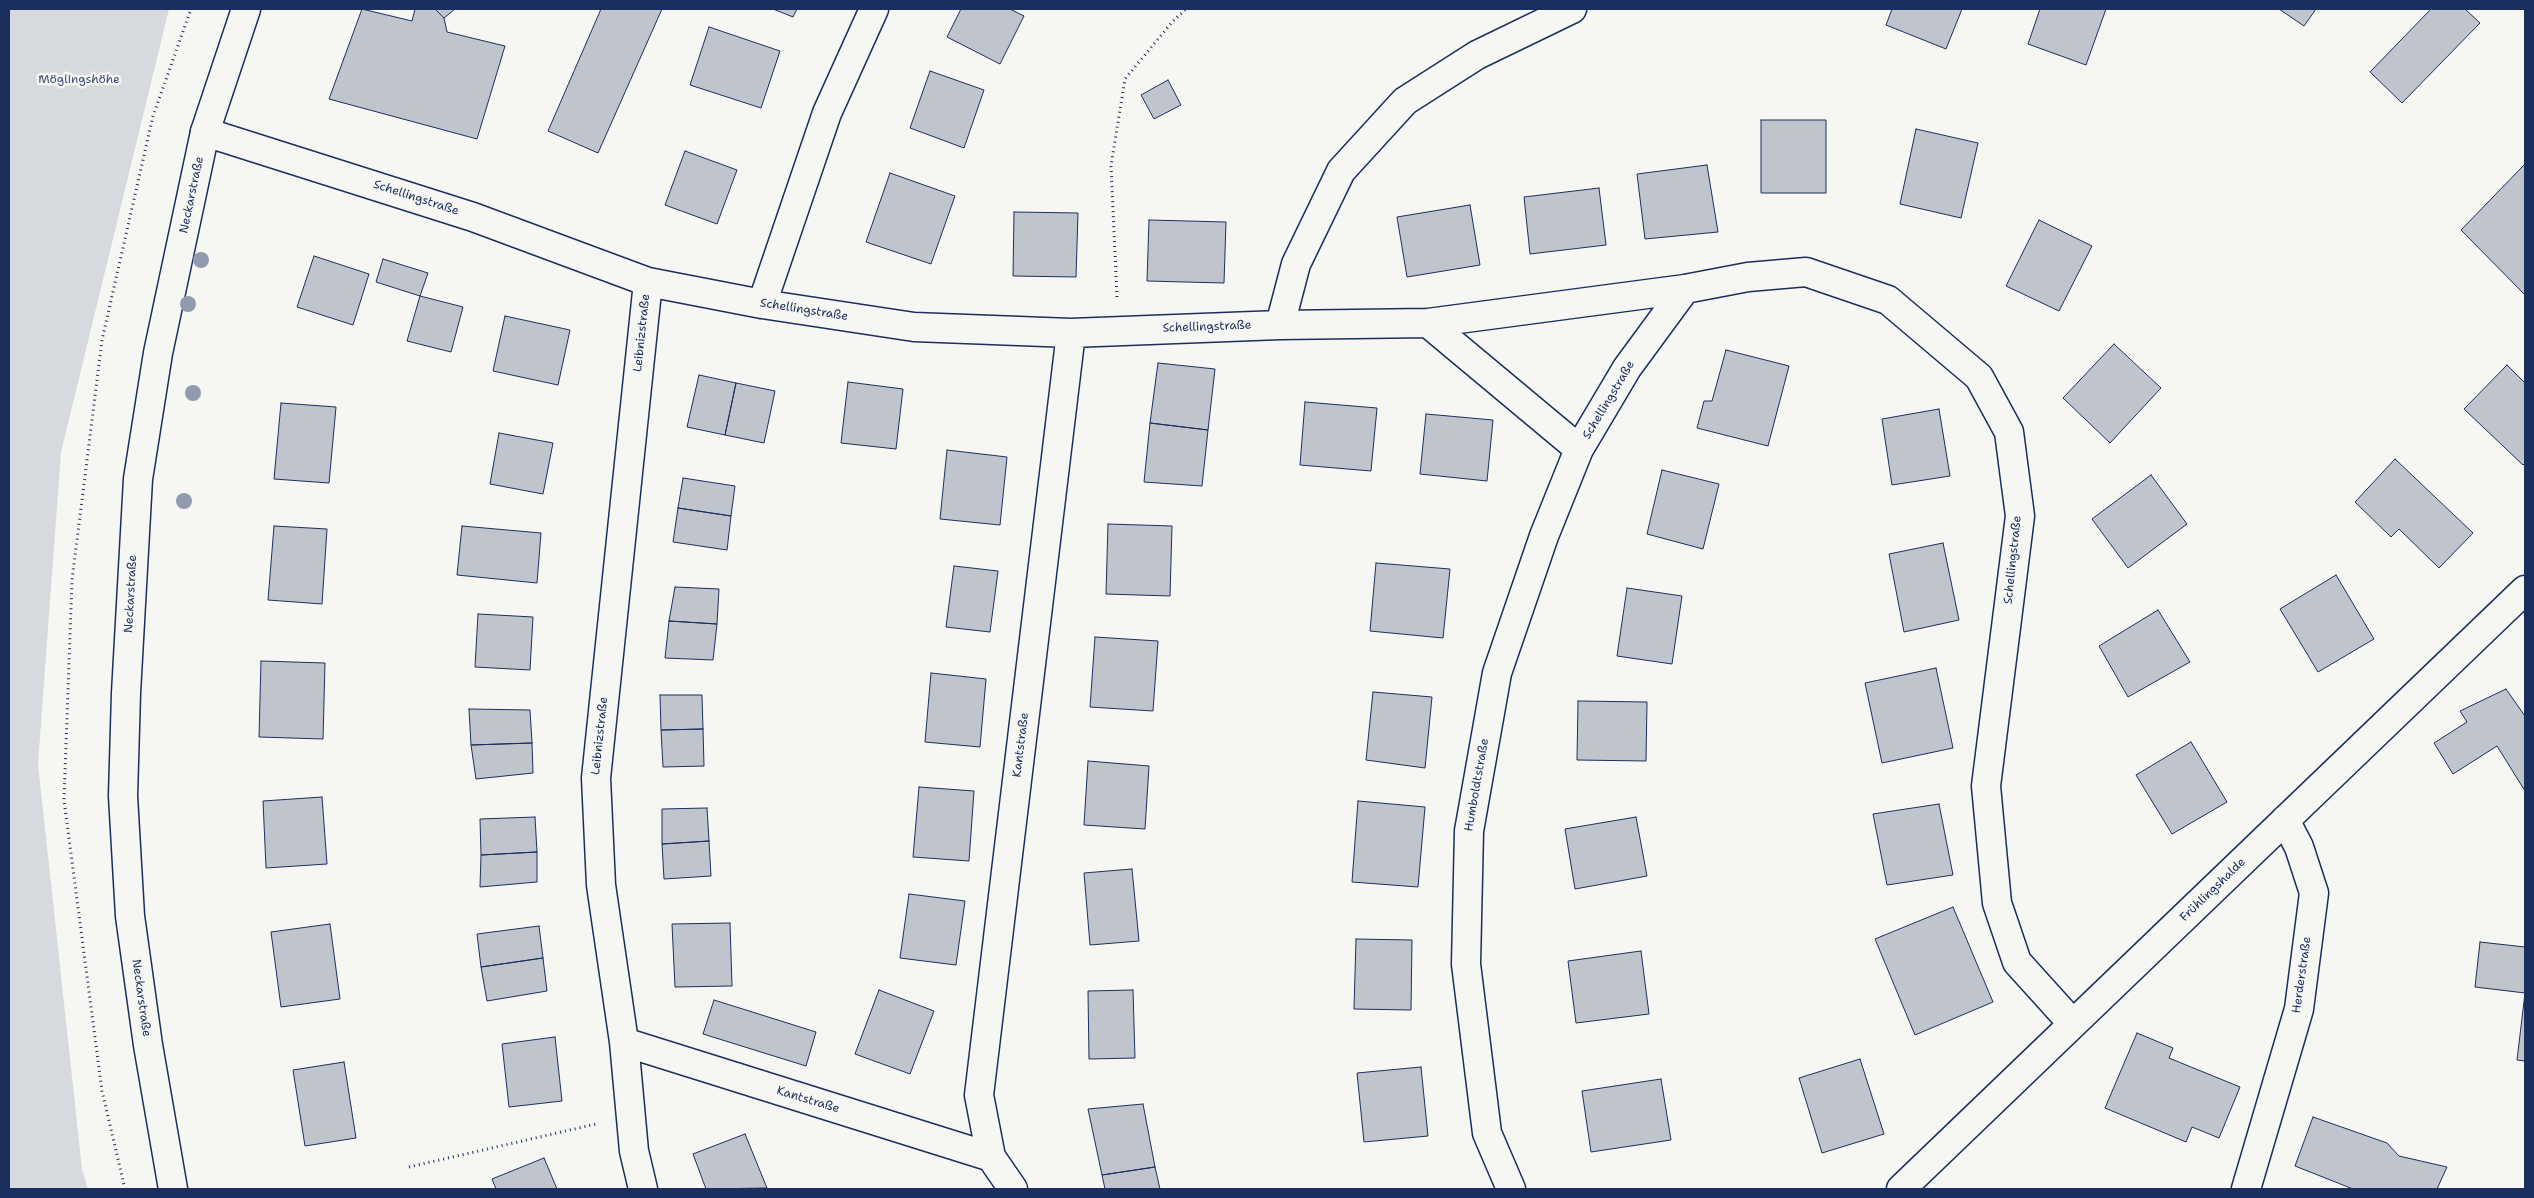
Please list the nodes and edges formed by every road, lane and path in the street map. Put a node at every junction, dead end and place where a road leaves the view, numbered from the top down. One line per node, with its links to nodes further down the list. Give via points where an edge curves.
1 (246, 9): 5 (street, Neckarstraße)
2 (874, 9): 8 (street, via 827,113)
3 (1186, 9): 11 (path, via 1125,79 1111,166)
4 (1572, 9): 10 (street, via 1477,55 1405,102 1342,171 1296,264)
5 (206, 132): 6 (street, Schellingstraße, via 473,216); 21 (street, Neckarstraße, via 158,353 138,479 125,712 123,796 130,916)
6 (648, 282): 8 (street, Schellingstraße); 17 (street, Leibnizstraße, via 596,778 601,885)
7 (1685, 289): 9 (street, Schellingstraße); 13 (street, Schellingstraße, via 1627,368); 16 (street, Schellingstraße, via 1748,277 1806,272 1888,300 1980,376 2009,432 2020,516 1986,786 1997,903 2017,962)
8 (762, 304): 12 (street, Schellingstraße, via 914,327)
9 (1428, 323): 10 (street, Schellingstraße); 13 (street, Schellingstraße)
10 (1280, 325): 11 (street, Schellingstraße)
11 (1118, 331): 12 (street, Schellingstraße)
12 (1071, 333): 19 (street, Kantstraße, via 979,1095)
13 (1579, 449): 24 (street, Humboldtstraße, via 1544,536 1497,673 1468,831 1466,964 1487,1133)
14 (2525, 590): 15 (street, Frühlingshalde)
15 (2285, 820): 16 (street, Frühlingshalde); 26 (street, Herderstraße, via 2299,847 2314,893 2299,1009)
16 (2073, 1024): 25 (street, Frühlingshalde)
17 (624, 1042): 18 (street, Leibnizstraße); 19 (street, Kantstraße)
18 (630, 1116): 20 (path); 22 (street, Leibnizstraße)
19 (991, 1157): 23 (street, Kantstraße)
20 (409, 1167)
21 (173, 1189)
22 (643, 1189)
23 (1013, 1189)
24 (1512, 1189)
25 (1901, 1189)
26 (2246, 1189)

